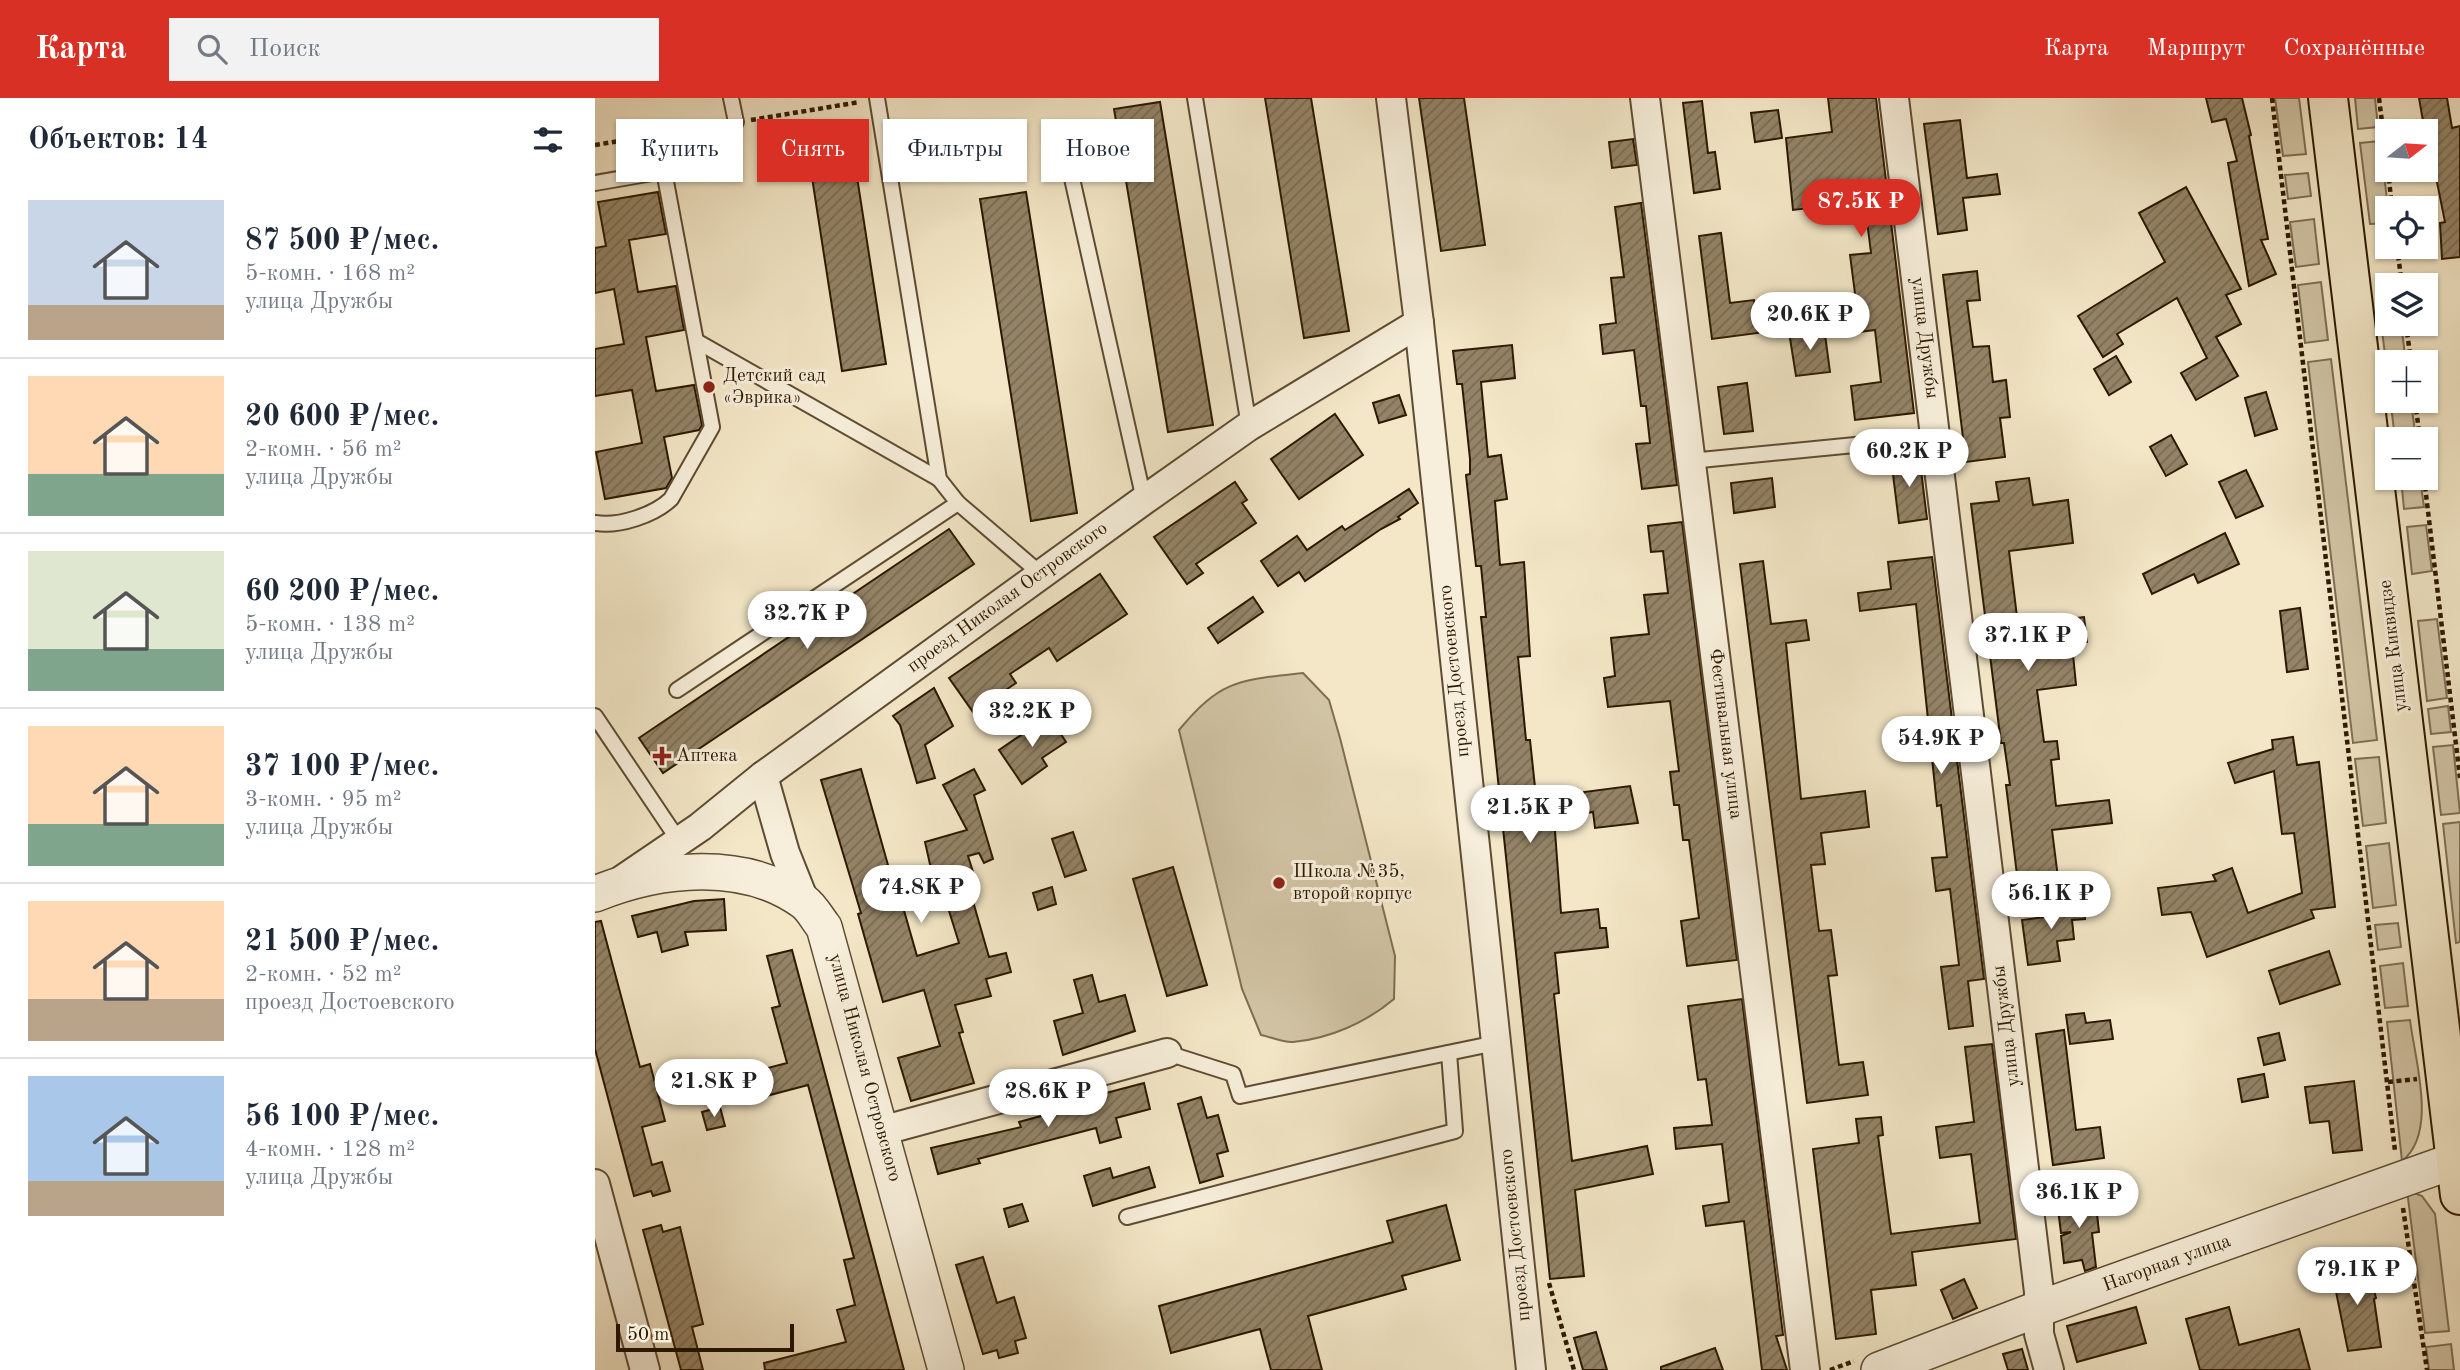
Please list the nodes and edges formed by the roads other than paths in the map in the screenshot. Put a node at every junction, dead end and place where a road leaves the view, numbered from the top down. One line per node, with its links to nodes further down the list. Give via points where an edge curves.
1 (731, 98): 8 (lane)
2 (877, 98): 16 (lane)
3 (1195, 98): 13 (lane)
4 (1391, 98): 11 (street, проезд Достоевского)
5 (1645, 98): 15 (street, Фестивальная улица)
6 (1894, 98): 14 (street, улица Дружбы)
7 (2328, 98): 31 (main road, улица Киквидзе)
8 (735, 119)
9 (1073, 182): 17 (lane)
10 (595, 183): 12 (lane, via 664,171)
11 (1419, 323): 13 (street, проезд Николая Островского); 27 (street, проезд Достоевского)
12 (698, 342): 16 (lane); 19 (lane, via 712,427 662,508 652,514)
13 (1249, 426): 17 (street, проезд Николая Островского)
14 (1937, 437): 15 (lane); 34 (street, улица Дружбы)
15 (1690, 461): 38 (street, Фестивальная улица)
16 (939, 479): 18 (lane)
17 (1144, 500): 20 (street, проезд Николая Островского)
18 (958, 503): 20 (lane); 21 (lane)
19 (595, 523)
20 (1041, 575): 23 (street, проезд Николая Островского)
21 (677, 690)
22 (595, 716): 24 (lane)
23 (763, 776): 24 (street, проезд Николая Островского); 26 (street)
24 (679, 841): 25 (street, проезд Николая Островского)
25 (602, 891): 26 (street, улица Николая Островского, via 661,874 702,871 771,885)
26 (805, 903): 30 (street, улица Николая Островского, via 824,928)
27 (1496, 1043): 28 (lane); 37 (street, проезд Достоевского)
28 (1449, 1052): 29 (lane, via 1240,1096 1233,1074); 33 (lane, via 1455,1131)
29 (1167, 1053): 30 (street)
30 (881, 1131): 36 (street, улица Николая Островского)
31 (2458, 1177): 34 (street, Нагорная улица, via 2399,1181)
32 (595, 1184): 35 (street)
33 (1127, 1217)
34 (2038, 1309): 39 (street, Нагорная улица); 40 (street, улица Дружбы)
35 (645, 1370)
36 (946, 1370)
37 (1531, 1370)
38 (1805, 1370)
39 (1879, 1370)
40 (2049, 1370)

